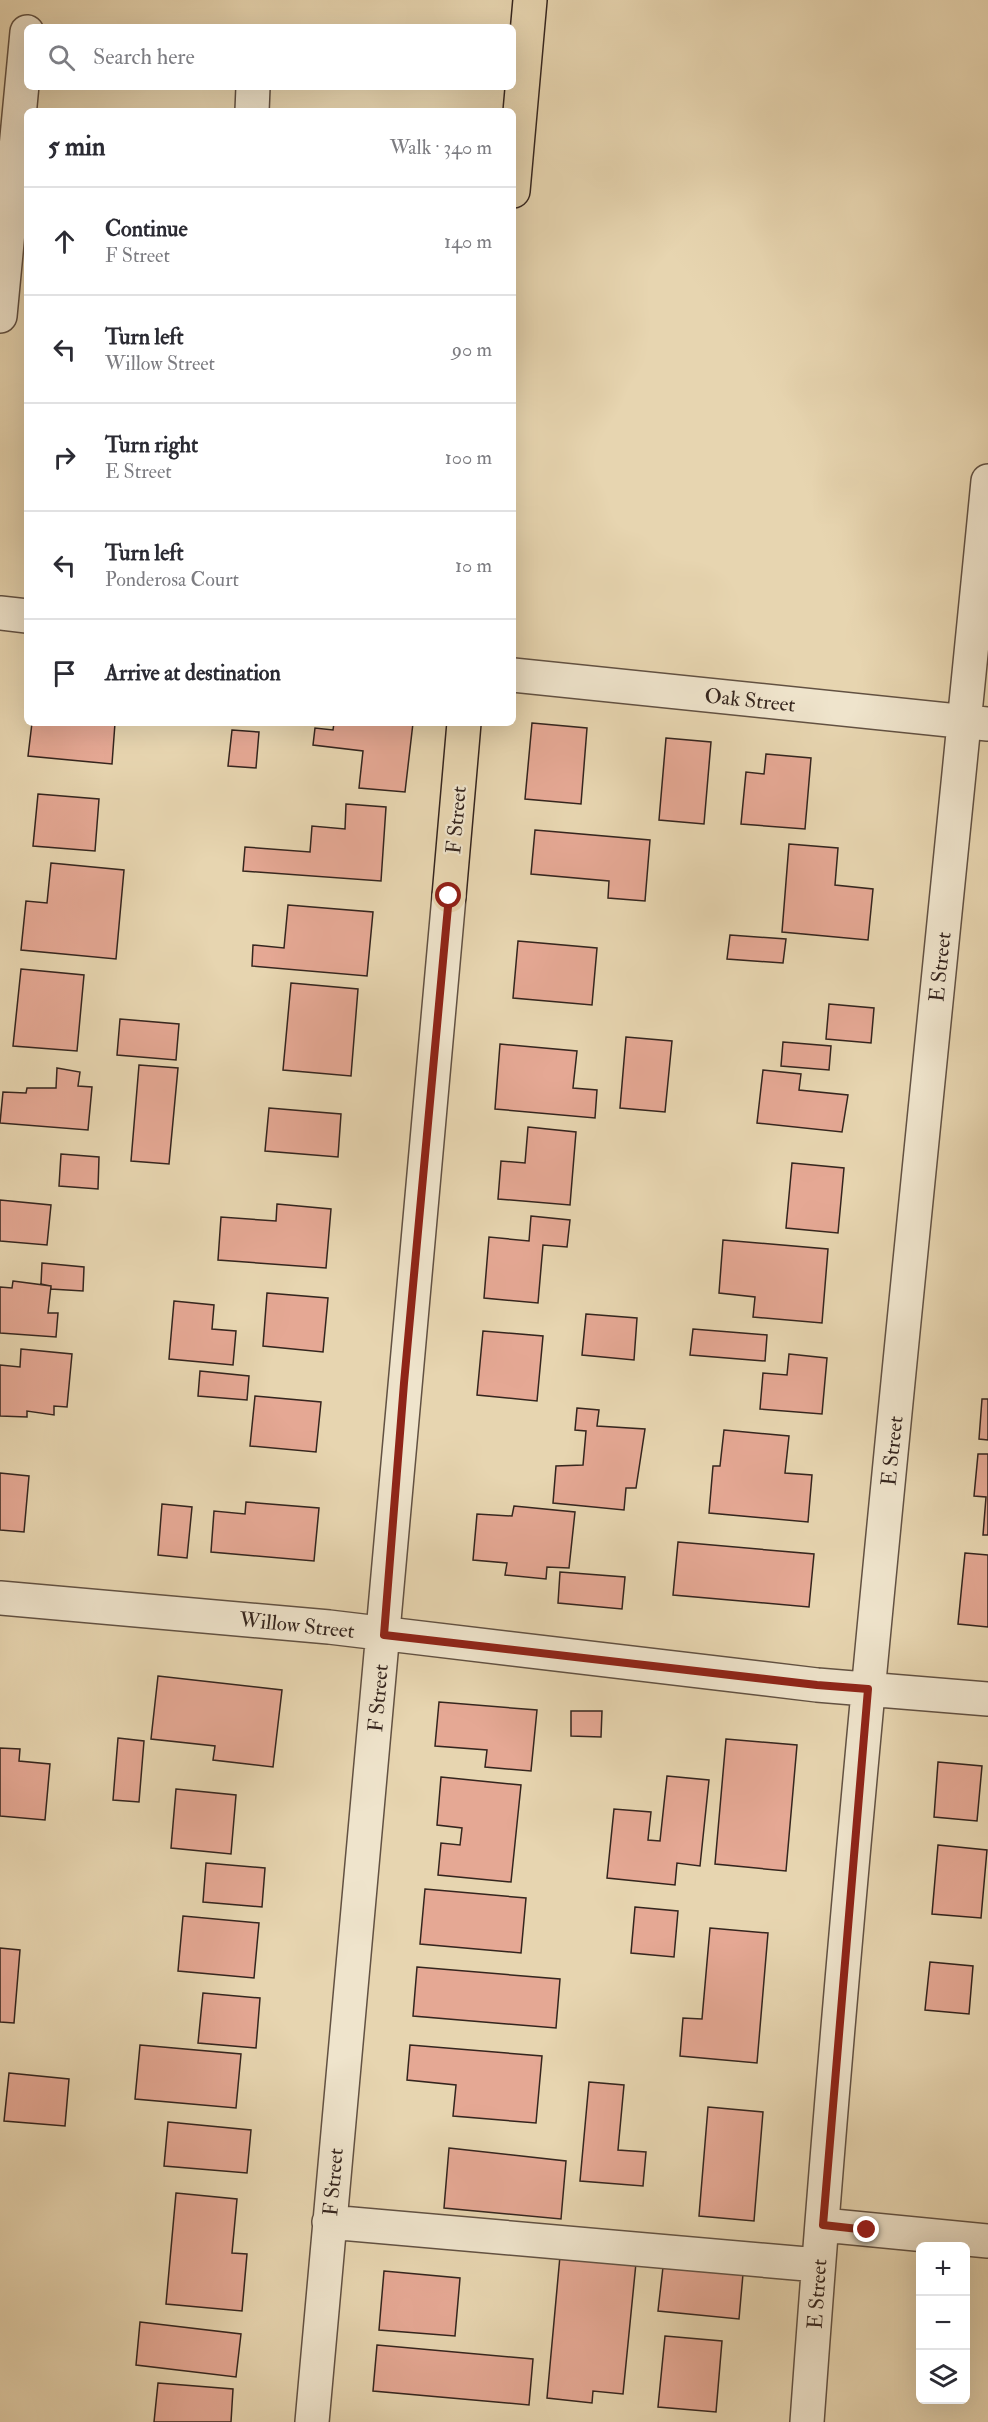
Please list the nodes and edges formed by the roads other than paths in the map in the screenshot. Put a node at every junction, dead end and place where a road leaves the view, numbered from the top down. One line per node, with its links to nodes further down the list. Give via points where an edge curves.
1 (530, 0): 5 (main road)
2 (24, 60): 6 (street)
3 (253, 90): 4 (street)
4 (252, 108)
5 (516, 157)
6 (0, 316)
7 (988, 481): 11 (street, E Street)
8 (0, 613): 9 (street)
9 (24, 616)
10 (516, 675): 11 (street, Oak Street)
11 (976, 723): 16 (street, E Street)
12 (464, 726): 13 (main road, F Street)
13 (449, 896): 15 (street, F Street)
14 (0, 1598): 15 (street, Willow Street)
15 (384, 1635): 16 (street, Willow Street); 18 (street, F Street)
16 (868, 1689): 17 (street, Willow Street); 19 (street, E Street)
17 (988, 1699)
18 (329, 2222): 21 (street); 22 (street, F Street)
19 (823, 2225): 20 (street); 21 (street, E Street)
20 (988, 2241)
21 (818, 2265): 23 (street, E Street)
22 (312, 2422)
23 (807, 2422)

